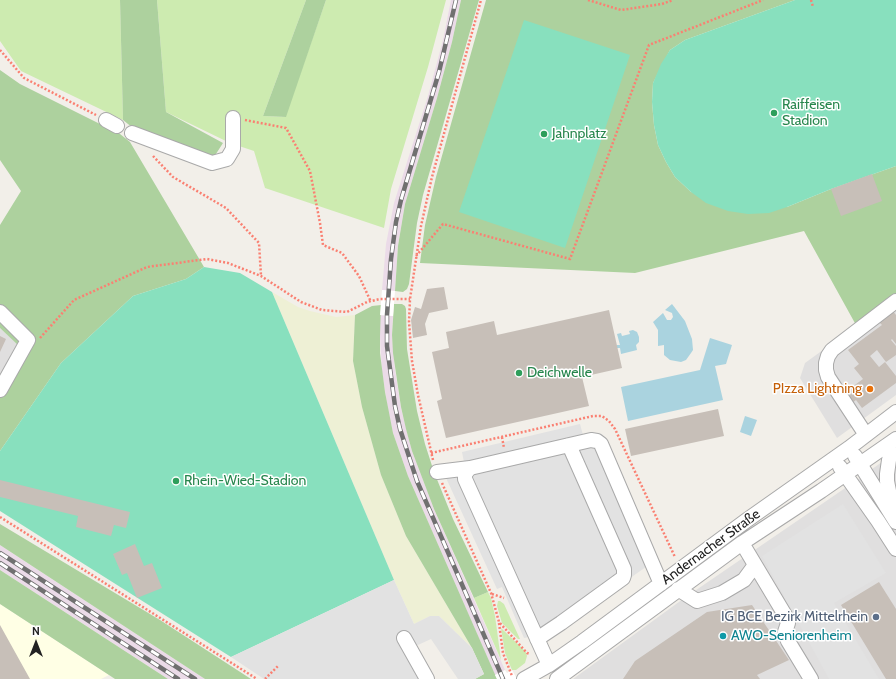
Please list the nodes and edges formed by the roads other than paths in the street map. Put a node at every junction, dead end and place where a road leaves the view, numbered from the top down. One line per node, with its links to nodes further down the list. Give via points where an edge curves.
1 (233, 118): 2 (street, via 233,149 227,159 212,163)
2 (132, 133)
3 (896, 302): 7 (street, via 832,350 826,363 828,378)
4 (0, 312): 5 (street, via 28,340)
5 (0, 390)
6 (896, 412): 7 (street, Andernacher Straße)
7 (866, 435): 10 (street, Andernacher Straße)
8 (895, 440): 12 (street, Andernacher Straße); 16 (street, via 887,474)
9 (569, 445): 13 (street); 20 (street, via 591,440 601,444); 23 (street, via 624,569 623,578)
10 (849, 448): 11 (street, Andernacher Straße); 12 (street)
11 (834, 459): 15 (street); 20 (street, Andernacher Straße)
12 (860, 464): 15 (street, Andernacher Straße); 16 (street)
13 (470, 468): 14 (street); 23 (street, via 464,474 465,479)
14 (437, 472)
15 (845, 474): 17 (street, Andernacher Straße); 18 (street)
16 (896, 522)
17 (742, 542): 19 (street); 21 (street, Andernacher Straße)
18 (896, 549)
19 (755, 565): 21 (street, via 744,580 722,593 697,601); 28 (street, via 785,615 788,623 785,632 788,641)
20 (661, 584): 24 (street, Andernacher Straße)
21 (678, 589): 27 (street, Andernacher Straße)
22 (404, 638): 25 (street)
23 (537, 639): 24 (street)
24 (549, 665): 26 (street, Andernacher Straße)
25 (427, 679)
26 (524, 679)
27 (557, 679)
28 (811, 679)

